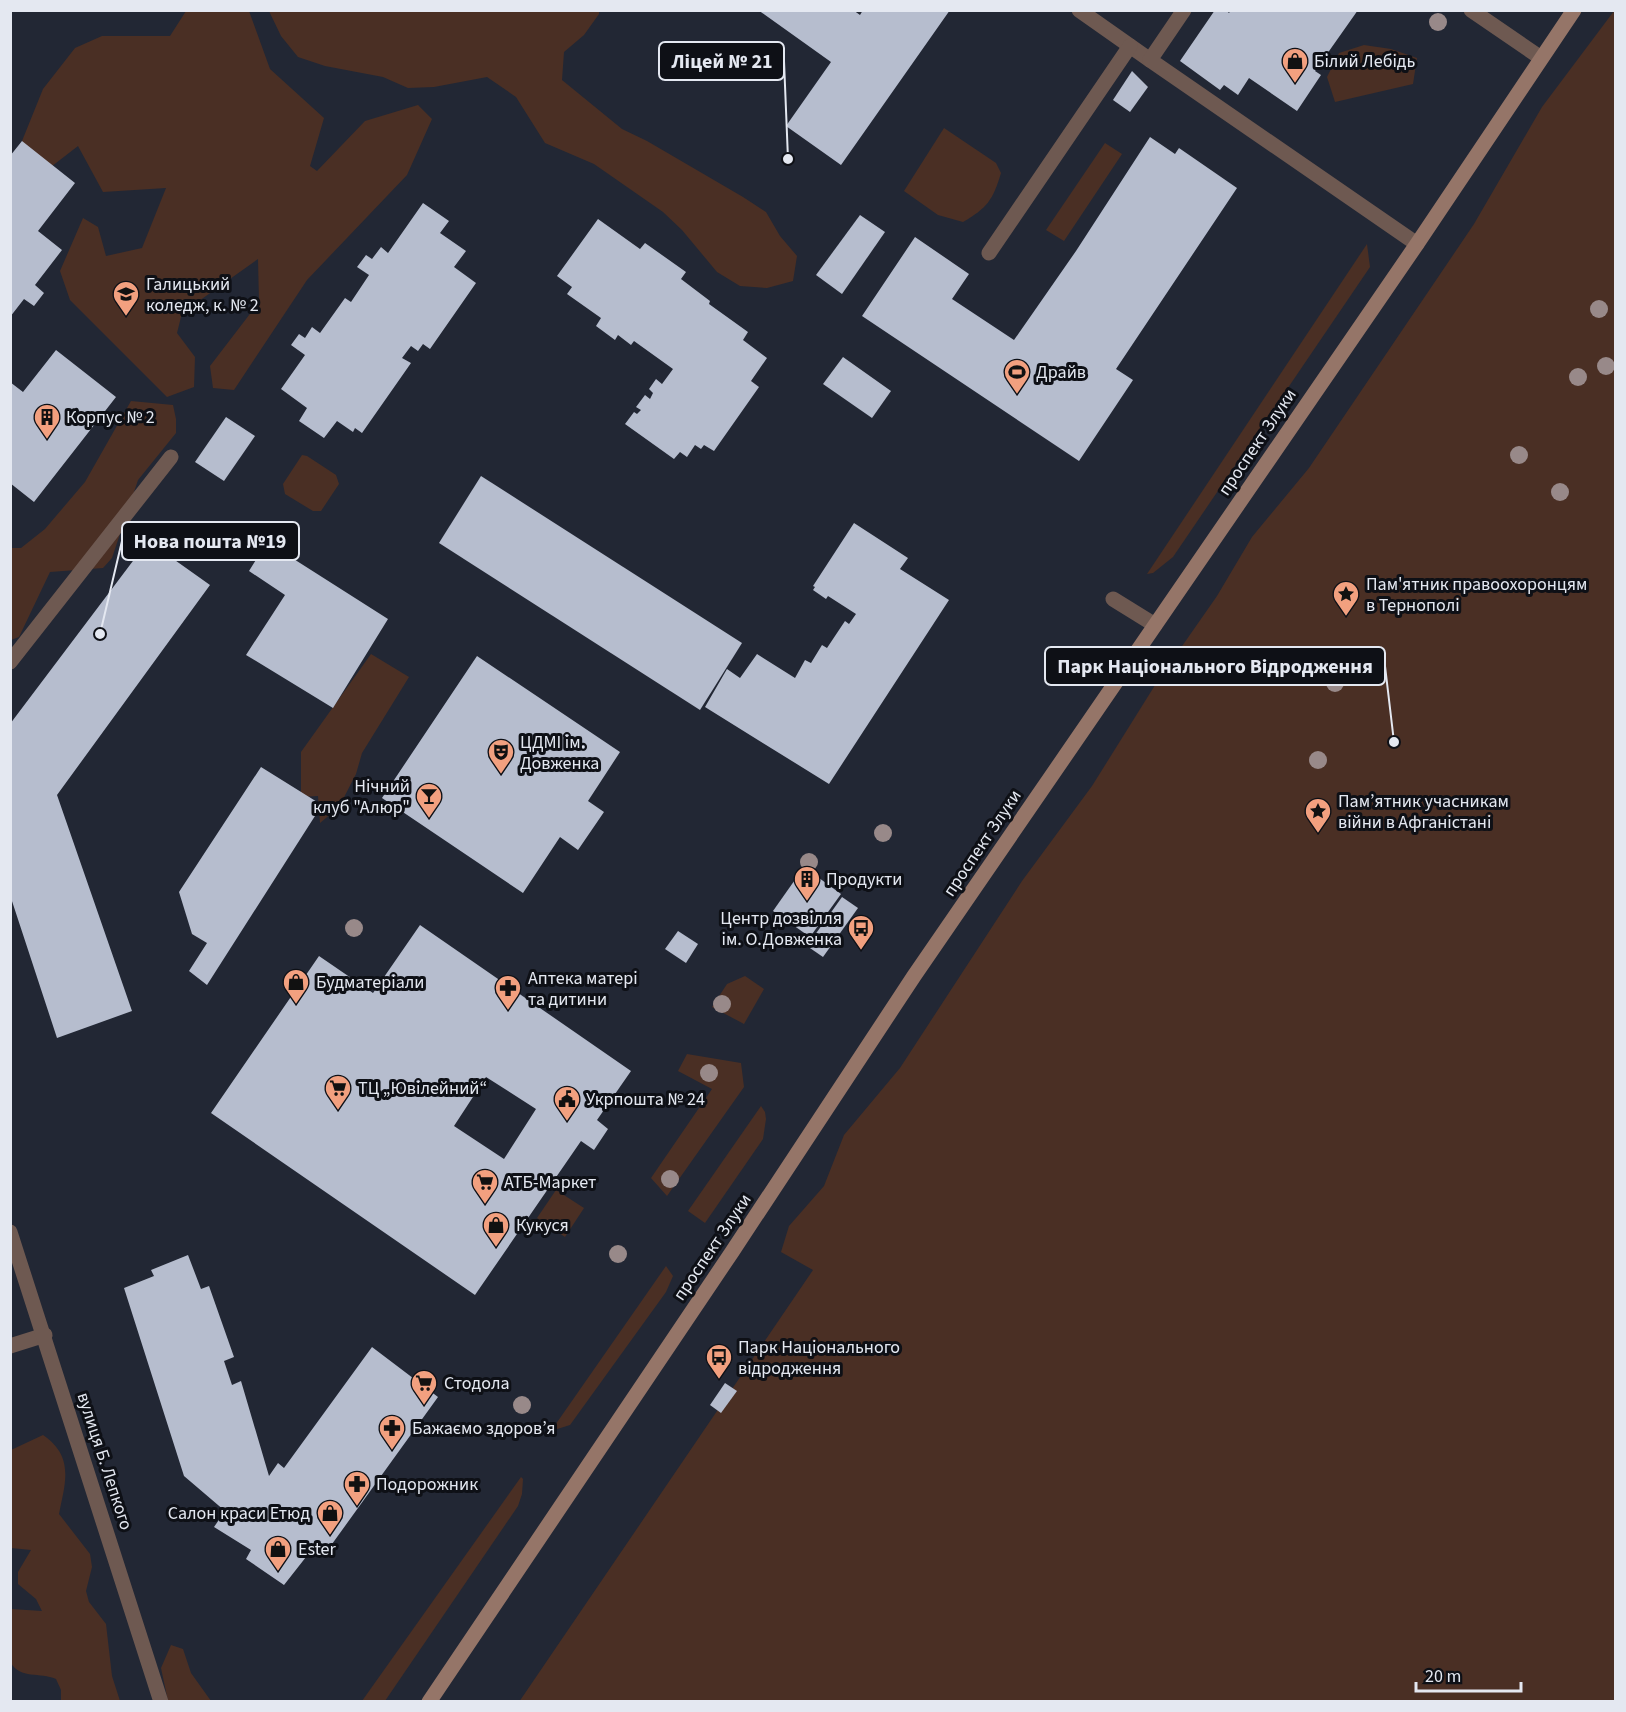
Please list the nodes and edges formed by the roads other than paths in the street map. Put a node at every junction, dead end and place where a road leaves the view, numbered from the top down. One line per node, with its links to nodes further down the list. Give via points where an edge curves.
1 (1079, 10): 5 (street)
2 (1184, 10): 7 (street)
3 (1471, 10): 6 (street)
4 (1574, 10): 6 (main road, проспект Злуки)
5 (1130, 46): 7 (street); 9 (street)
6 (1540, 58): 8 (main road, проспект Злуки)
7 (1150, 60): 8 (street)
8 (1416, 244): 12 (main road, проспект Злуки)
9 (989, 253)
10 (171, 457): 13 (street)
11 (1113, 599): 12 (street)
12 (1155, 625): 18 (main road, проспект Злуки, via 914,976)
13 (10, 662)
14 (10, 1232): 15 (street, вулиця Б. Лепкого)
15 (45, 1335): 16 (street); 17 (street, вулиця Б. Лепкого)
16 (10, 1346)
17 (161, 1701)
18 (429, 1701)

